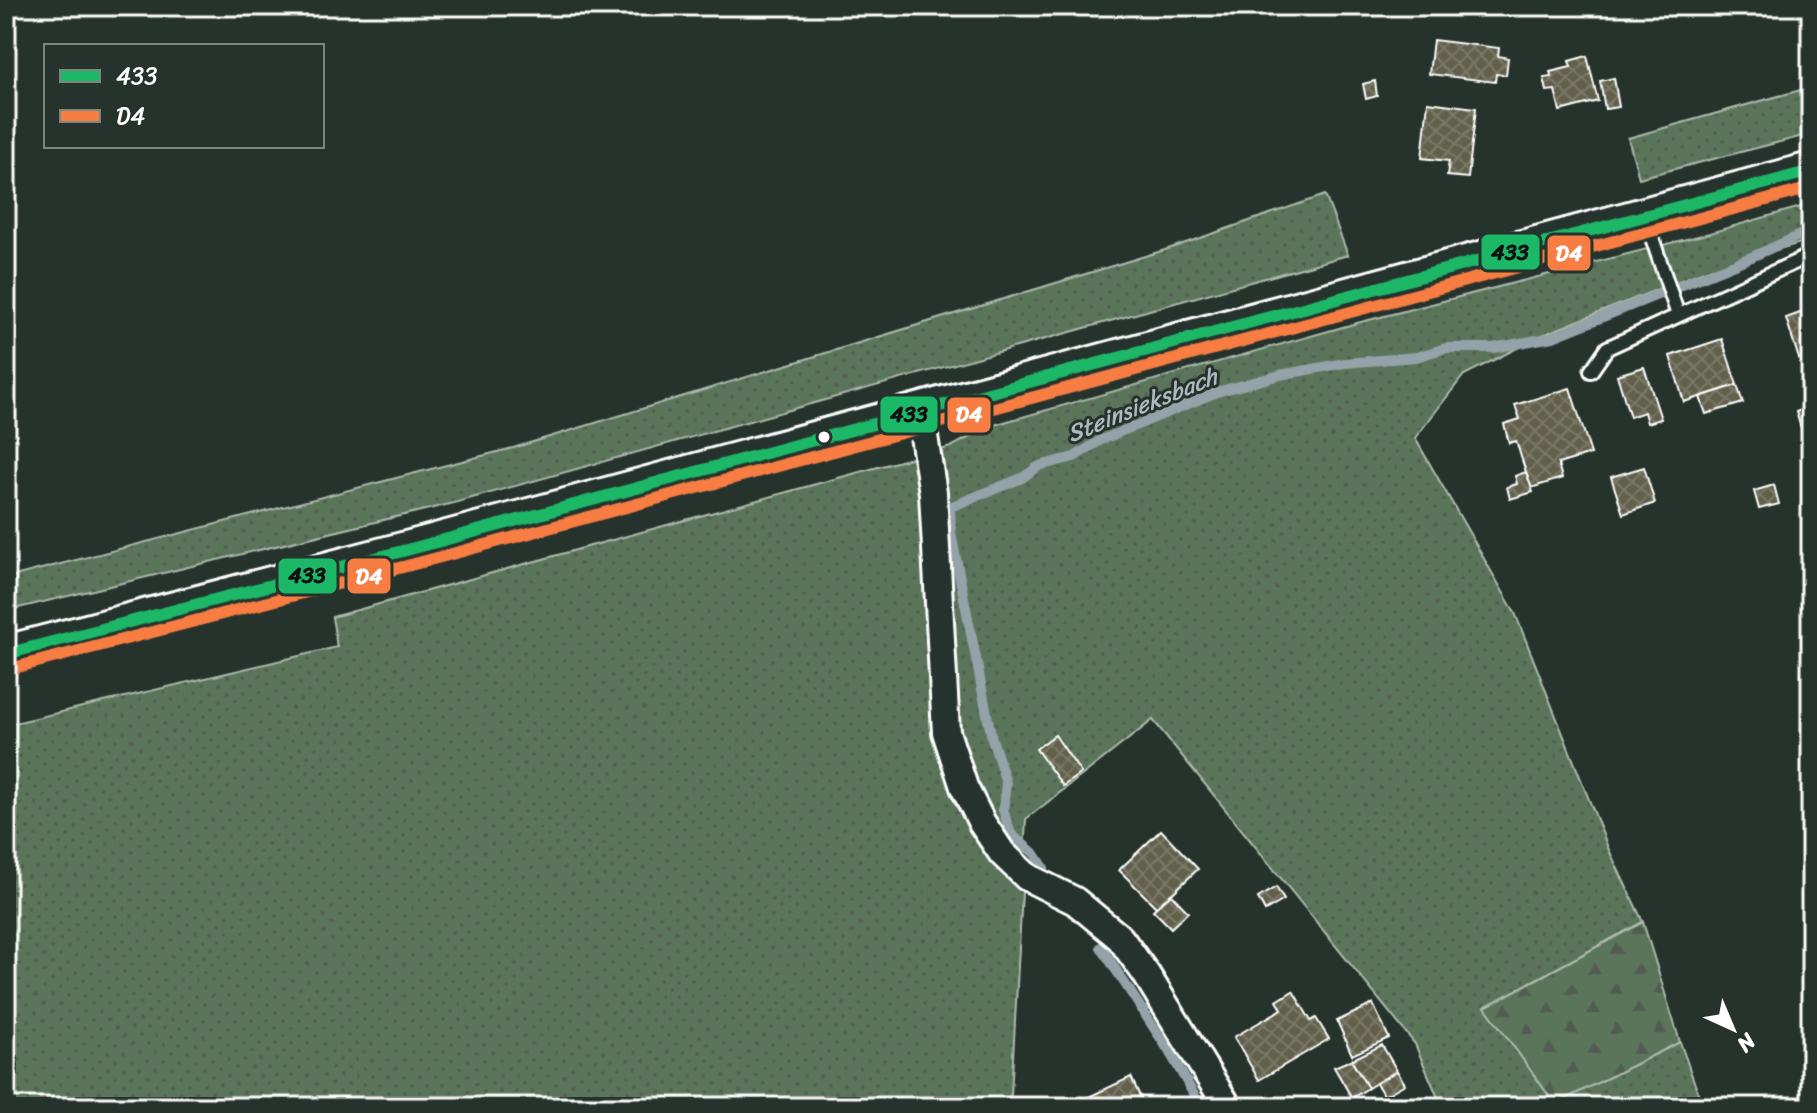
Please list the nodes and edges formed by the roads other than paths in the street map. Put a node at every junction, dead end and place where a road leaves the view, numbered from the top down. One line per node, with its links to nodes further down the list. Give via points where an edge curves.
1 (1811, 171): 2 (main road)
2 (1645, 215): 4 (lane); 6 (main road)
3 (1811, 255): 4 (lane)
4 (1678, 315): 5 (lane, via 1607,348)
5 (1591, 371)
6 (920, 411): 7 (main road); 8 (street, via 933,493 946,732 964,787 1002,853 1027,877 1075,901 1120,938)
7 (6, 654)
8 (1228, 1107)

